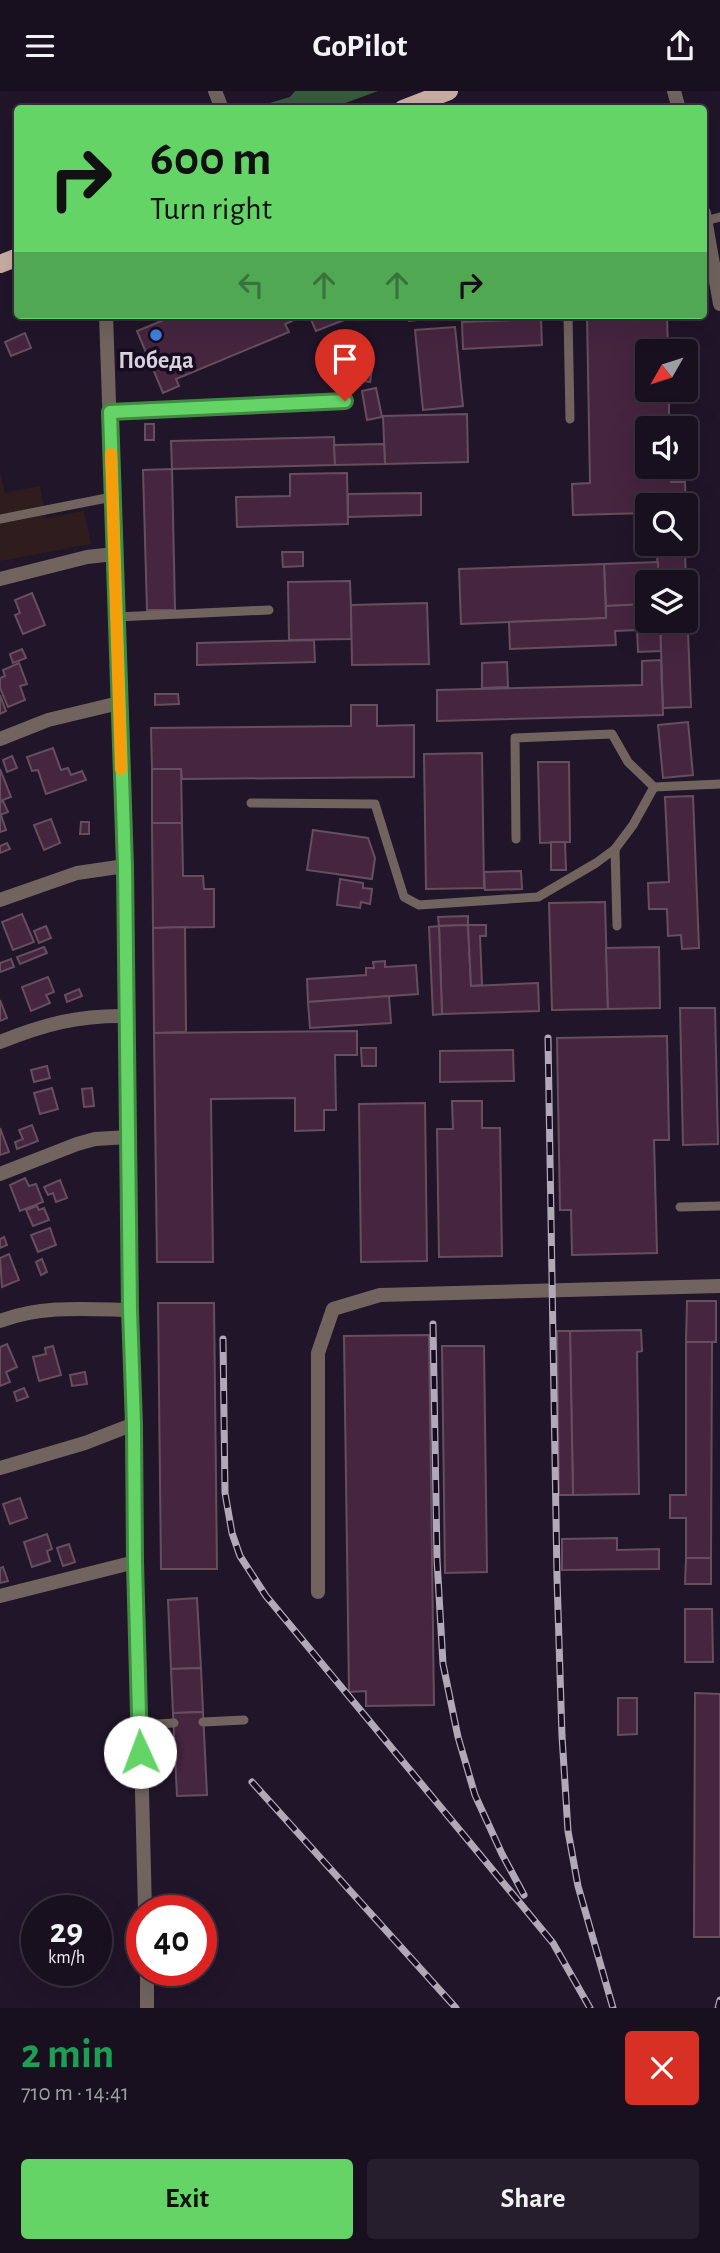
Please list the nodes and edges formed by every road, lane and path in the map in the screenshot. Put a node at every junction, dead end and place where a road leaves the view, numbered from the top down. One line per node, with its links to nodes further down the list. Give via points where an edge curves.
1 (449, 91): 2 (main road)
2 (413, 105)
3 (710, 217): 4 (street)
4 (707, 251): 5 (street)
5 (720, 304)
6 (106, 319): 9 (street)
7 (568, 319): 10 (lane)
8 (345, 401): 9 (lane)
9 (110, 412): 11 (street)
10 (570, 419)
11 (112, 498): 12 (lane); 13 (street)
12 (0, 519)
13 (114, 554): 14 (street); 16 (street)
14 (0, 579)
15 (269, 610): 16 (lane)
16 (116, 617): 17 (street)
17 (119, 703): 18 (street, via 48,720); 24 (street)
18 (0, 739)
19 (720, 784): 20 (lane)
20 (654, 787): 22 (lane, via 628,762 612,734 515,738); 23 (lane)
21 (251, 803): 23 (lane, via 375,804 404,897 419,905 538,897)
22 (516, 839)
23 (615, 849): 26 (lane)
24 (125, 866): 25 (street, via 77,873); 27 (street)
25 (0, 900)
26 (617, 926)
27 (128, 1016): 28 (street, via 69,1019); 29 (street)
28 (0, 1042)
29 (129, 1137): 30 (street, via 77,1144); 34 (street)
30 (0, 1174)
31 (720, 1206): 32 (lane)
32 (680, 1207)
33 (720, 1286): 39 (street, via 380,1295 333,1309 318,1353)
34 (130, 1310): 35 (street, via 51,1309); 36 (street)
35 (0, 1321)
36 (134, 1425): 37 (street); 38 (street)
37 (0, 1468)
38 (135, 1562): 40 (street); 44 (street)
39 (318, 1592)
40 (0, 1596)
41 (244, 1720): 42 (lane)
42 (203, 1722)
43 (174, 1723): 44 (lane)
44 (139, 1725): 45 (street)
45 (144, 1895)
46 (147, 1986): 47 (street)
47 (147, 2008)

